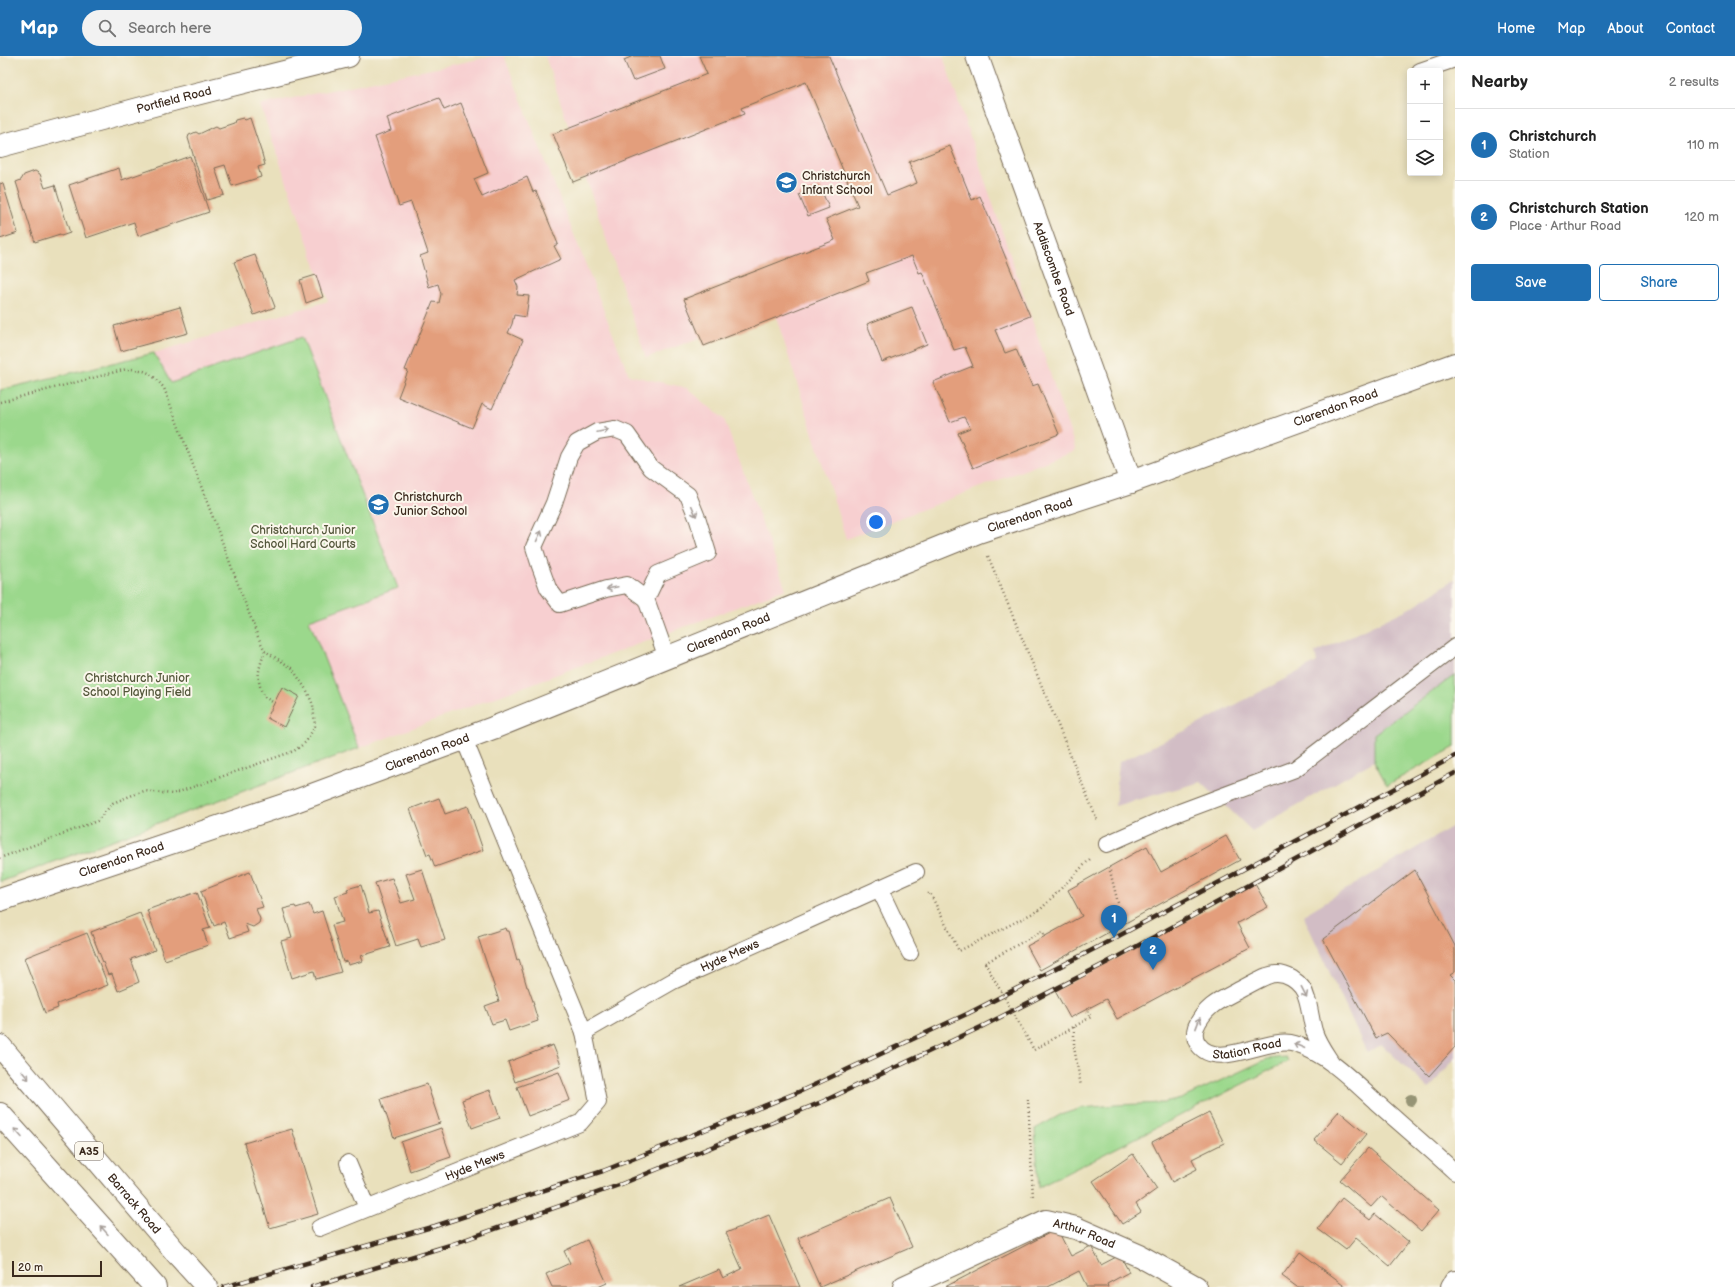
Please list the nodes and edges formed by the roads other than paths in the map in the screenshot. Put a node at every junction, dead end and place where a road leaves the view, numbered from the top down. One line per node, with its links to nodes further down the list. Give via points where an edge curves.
1 (348, 56): 5 (street, Portfield Road)
2 (977, 56): 7 (street, Addiscombe Road)
3 (1455, 59): 4 (lane)
4 (1429, 68)
5 (0, 146)
6 (1455, 364): 7 (street, Clarendon Road)
7 (1131, 482): 10 (street, Clarendon Road, via 978,532)
8 (646, 599): 8 (lane, one-way to 8, via 627,585 560,604 548,588 534,546 554,503 569,457 577,443 597,432 615,429 627,434 651,468 688,495 708,553 658,574); 10 (lane)
9 (1455, 647): 12 (lane, via 1295,769 1172,815)
10 (667, 658): 11 (street, Clarendon Road)
11 (464, 739): 15 (street, Clarendon Road, via 293,802); 17 (lane, Hyde Mews)
12 (1107, 844)
13 (916, 872): 14 (lane, Hyde Mews)
14 (879, 888): 16 (lane); 17 (lane, Hyde Mews, via 673,981)
15 (0, 900)
16 (910, 953)
17 (584, 1032): 23 (lane, Hyde Mews, via 598,1102 580,1124)
18 (0, 1046): 27 (street, Barrack Road / A35, one-way to 27)
19 (1334, 1065): 19 (lane, Station Road, one-way to 19, via 1295,1044 1282,1042 1232,1054 1211,1054 1202,1050 1196,1041 1195,1030 1200,1016 1213,1004 1268,975 1281,974 1293,979 1303,988 1318,1042); 22 (lane, Station Road)
20 (0, 1114): 26 (street, one-way to 20)
21 (348, 1163): 23 (lane)
22 (1455, 1172)
23 (367, 1208): 24 (lane, Hyde Mews)
24 (319, 1228)
25 (1455, 1282): 30 (street)
26 (155, 1287)
27 (207, 1287)
28 (904, 1287): 29 (street, Arthur Road, via 1046,1221 1076,1228 1140,1256)
29 (1196, 1287)
30 (1452, 1287)

